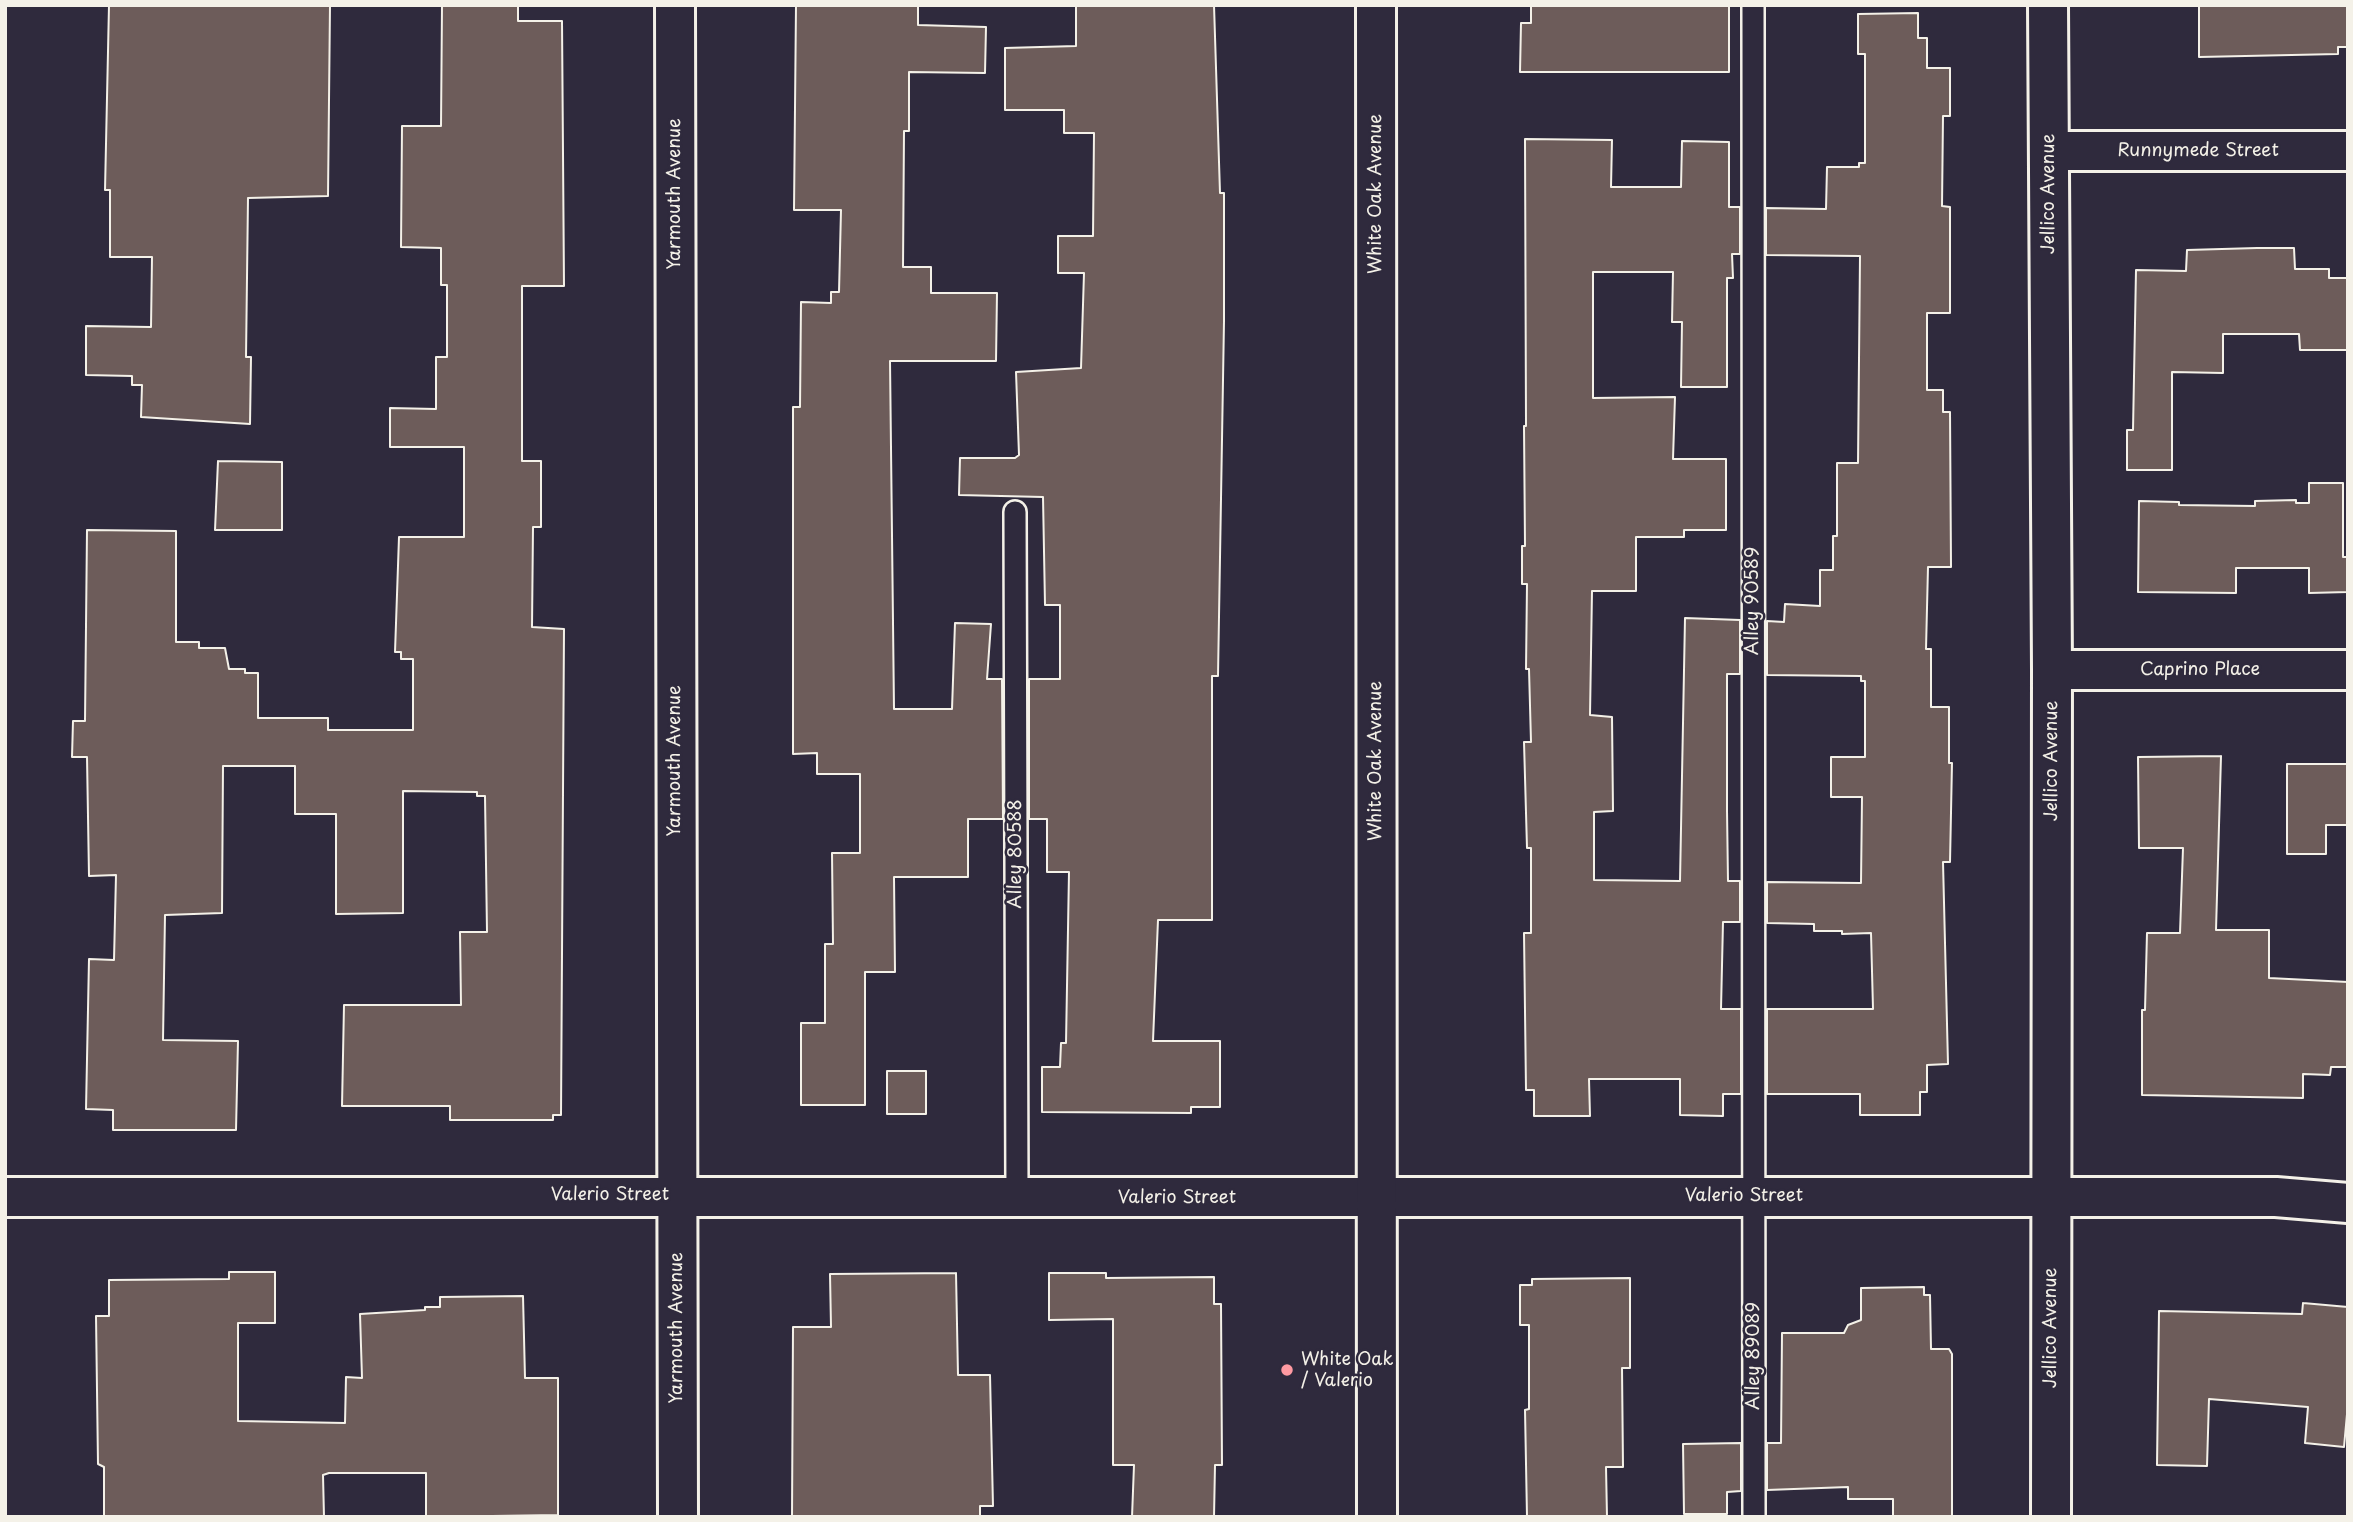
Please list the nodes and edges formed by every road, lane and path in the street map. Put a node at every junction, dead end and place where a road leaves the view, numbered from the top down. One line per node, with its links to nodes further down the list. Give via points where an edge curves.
1 (675, 5): 10 (street, Yarmouth Avenue)
2 (1376, 5): 15 (street, White Oak Avenue)
3 (1753, 5): 12 (lane, Alley 90589)
4 (2048, 5): 5 (street, Jellico Avenue)
5 (2049, 151): 6 (street, Runnymede Street); 8 (street, Jellico Avenue)
6 (2348, 151)
7 (1015, 512): 11 (lane, Alley 80588)
8 (2052, 670): 9 (street, Caprino Place); 13 (street, Jellico Avenue)
9 (2348, 670)
10 (676, 1195): 11 (street, Valerio Street); 14 (street, Valerio Street); 17 (street, Yarmouth Avenue)
11 (1017, 1196): 15 (street, Valerio Street)
12 (1754, 1196): 13 (street, Valerio Street); 15 (street, Valerio Street); 19 (lane, Alley 89089)
13 (2051, 1196): 16 (street, Valerio Street, via 2276,1196); 20 (street, Jellico Avenue)
14 (5, 1197)
15 (1375, 1197): 18 (street, White Oak Avenue)
16 (2348, 1203)
17 (678, 1517)
18 (1377, 1517)
19 (1754, 1517)
20 (2051, 1517)

